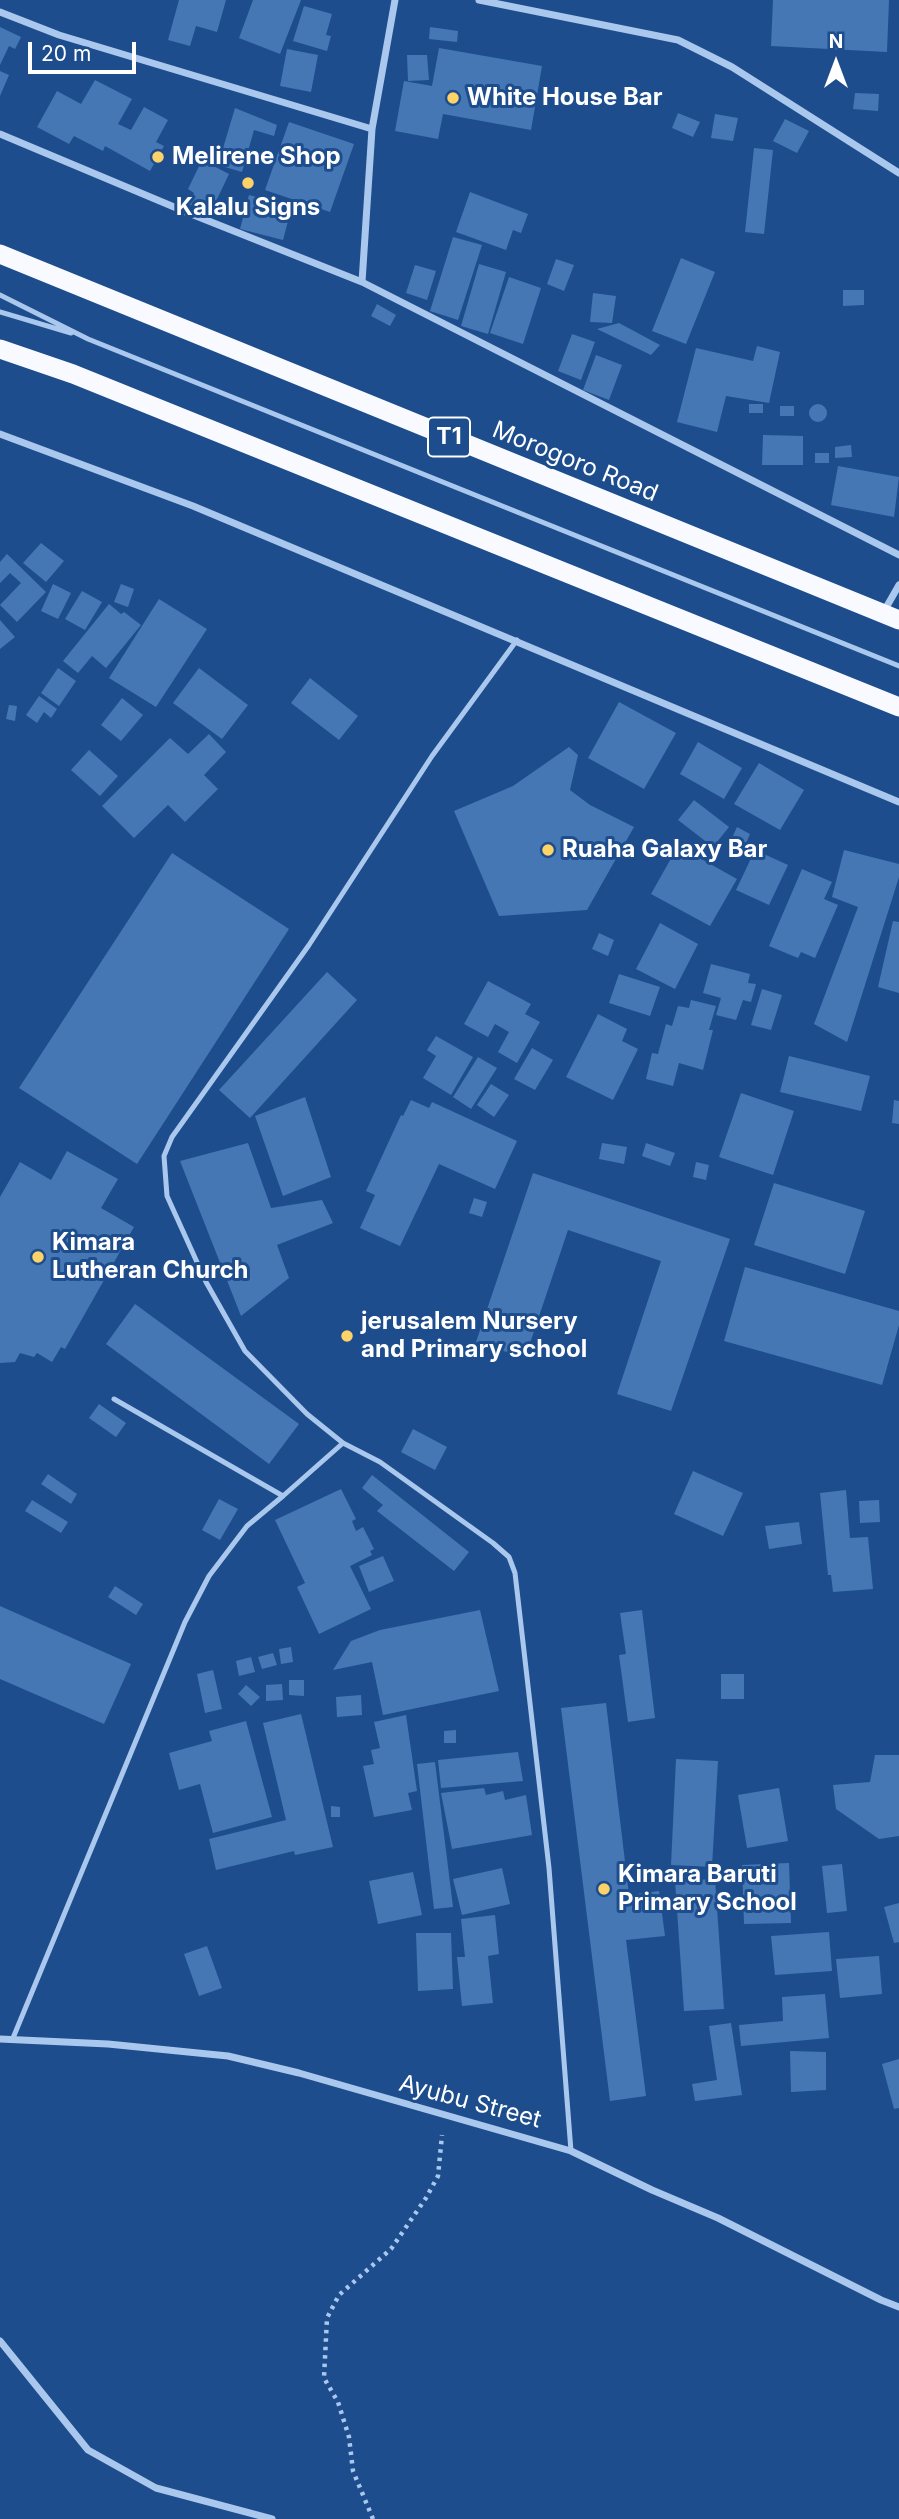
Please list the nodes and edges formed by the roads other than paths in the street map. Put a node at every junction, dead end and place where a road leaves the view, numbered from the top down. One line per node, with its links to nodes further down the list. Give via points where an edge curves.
1 (395, 0): 4 (street)
2 (480, 0): 6 (street, via 678,40 732,68)
3 (0, 12): 4 (street, via 59,36)
4 (372, 129): 8 (street)
5 (0, 134): 8 (street)
6 (899, 173)
7 (0, 254): 16 (highway, Morogoro Road / T1)
8 (362, 282): 14 (street)
9 (0, 295): 11 (lane)
10 (0, 312): 11 (lane)
11 (88, 338): 18 (lane)
12 (0, 349): 19 (highway, via 86,379)
13 (0, 434): 17 (street, via 193,506)
14 (899, 555)
15 (899, 585): 16 (street)
16 (891, 617)
17 (517, 640): 20 (street); 22 (lane, via 432,756 309,945 172,1137 164,1156 167,1196 244,1351 307,1414)
18 (899, 666)
19 (899, 707)
20 (899, 802)
21 (114, 1399): 23 (lane)
22 (344, 1443): 23 (lane); 26 (lane, via 380,1462 493,1543 509,1557 516,1573 549,1868)
23 (283, 1496): 24 (lane, via 247,1526 209,1576 185,1622)
24 (13, 2038): 25 (street, Ayubu Street); 26 (street, Ayubu Street, via 228,2056)
25 (0, 2039)
26 (571, 2151): 27 (street, Ayubu Street)
27 (899, 2306)
28 (0, 2341): 29 (street, via 88,2450 156,2488)
29 (272, 2519)

